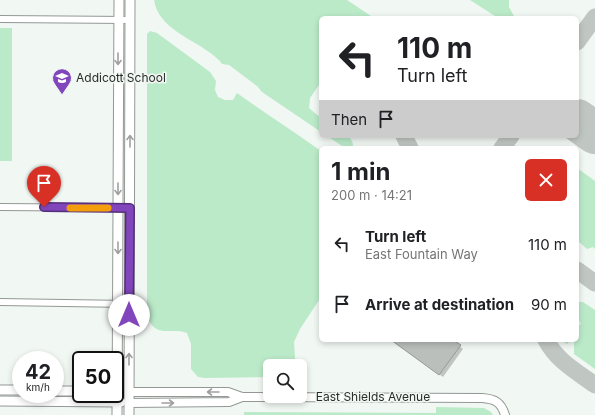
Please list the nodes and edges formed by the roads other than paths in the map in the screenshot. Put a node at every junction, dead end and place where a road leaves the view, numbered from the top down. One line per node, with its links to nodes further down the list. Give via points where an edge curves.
1 (119, 0): 4 (main road)
2 (130, 0): 5 (main road)
3 (0, 19): 4 (street)
4 (119, 20): 5 (street); 7 (main road, one-way to 7)
5 (130, 20): 8 (main road, one-way to 5)
6 (0, 207): 7 (street)
7 (118, 208): 8 (street); 10 (main road, one-way to 10)
8 (130, 208): 11 (main road)
9 (0, 302): 10 (street)
10 (117, 304): 11 (street); 12 (main road)
11 (129, 304): 16 (main road, one-way to 11)
12 (116, 351)
13 (0, 390): 14 (main road)
14 (12, 390)
15 (124, 392): 16 (main road, East Shields Avenue)
16 (129, 392): 17 (street, East Shields Avenue, one-way to 16, via 228,392); 21 (main road)
17 (242, 397): 21 (street, East Shields Avenue, one-way to 17, via 229,402); 25 (street, East Shields Avenue, via 482,398 494,400 501,405)
18 (0, 401): 19 (main road, East Shields Avenue)
19 (72, 402)
20 (124, 402): 21 (main road, East Shields Avenue)
21 (129, 402): 24 (main road)
22 (117, 403): 23 (main road)
23 (117, 415)
24 (129, 415)
25 (505, 415)

